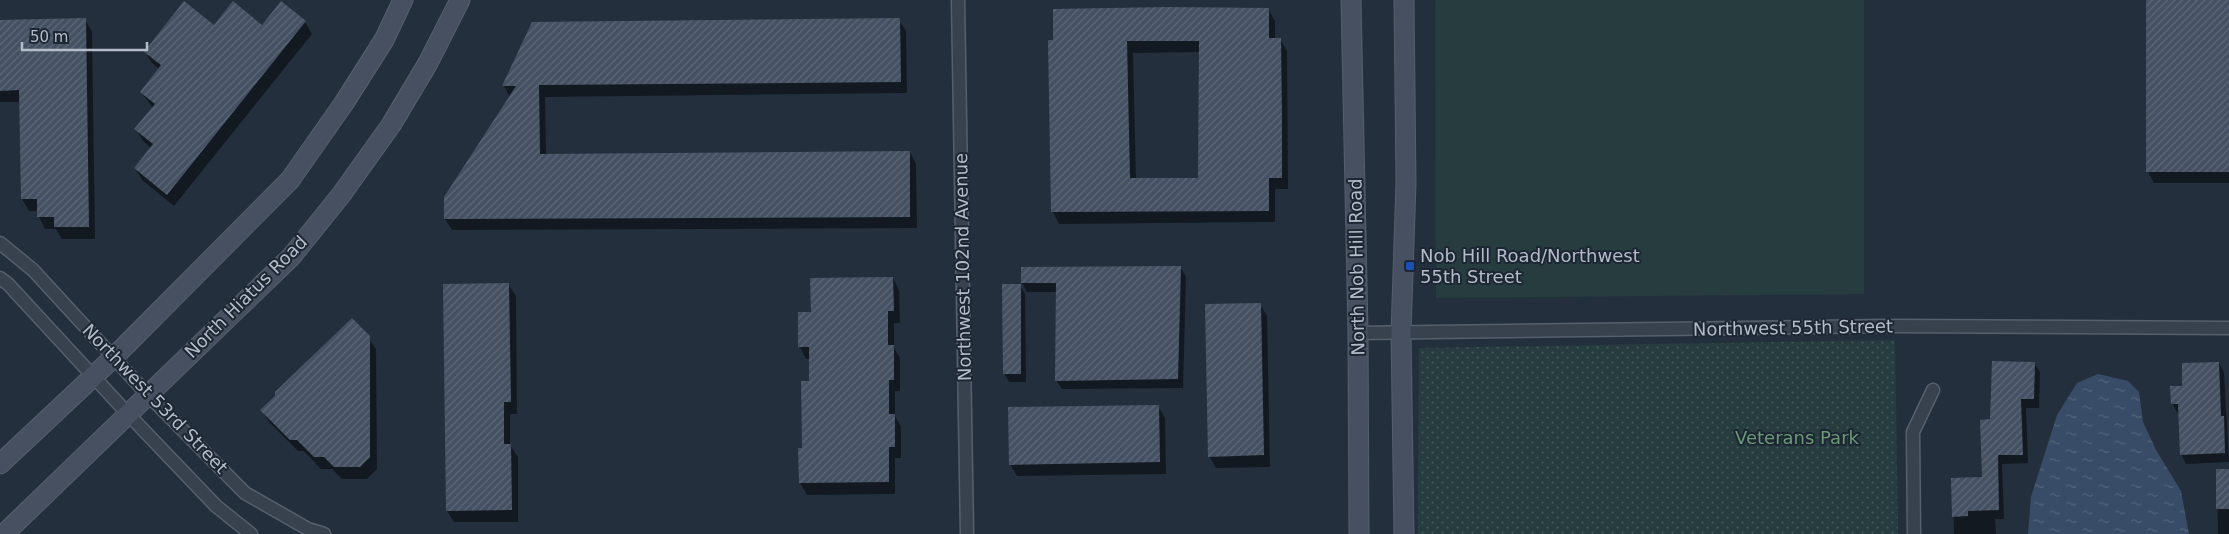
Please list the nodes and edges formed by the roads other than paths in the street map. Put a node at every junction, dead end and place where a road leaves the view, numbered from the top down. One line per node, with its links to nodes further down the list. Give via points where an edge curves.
1 (403, 0): 11 (main road, via 379,48 344,104 290,180)
2 (460, 0): 14 (main road, North Hiatus Road, via 391,125 341,195 291,257)
3 (958, 0): 20 (street, Northwest 102nd Avenue)
4 (1351, 0): 9 (main road, North Nob Hill Road)
5 (1404, 0): 10 (main road, via 1406,183)
6 (0, 243): 11 (street, Northwest 53rd Street, via 33,270)
7 (0, 278): 12 (street, Northwest 53rd Street)
8 (2229, 328): 10 (street, Northwest 55th Street, via 1887,326)
9 (1358, 333): 10 (street, Northwest 55th Street); 21 (main road, North Nob Hill Road)
10 (1401, 333): 22 (main road)
11 (114, 357): 12 (main road); 14 (street, Northwest 53rd Street)
12 (94, 376): 15 (street, Northwest 53rd Street); 16 (main road)
13 (1933, 390): 23 (street, via 1913,432)
14 (148, 394): 15 (main road, North Hiatus Road); 19 (street, Northwest 53rd Street, via 245,494)
15 (128, 414): 17 (main road, North Hiatus Road); 18 (street, Northwest 53rd Street, via 216,506)
16 (0, 464)
17 (4, 534)
18 (251, 534)
19 (324, 534)
20 (967, 534)
21 (1359, 534)
22 (1404, 534)
23 (1914, 534)

